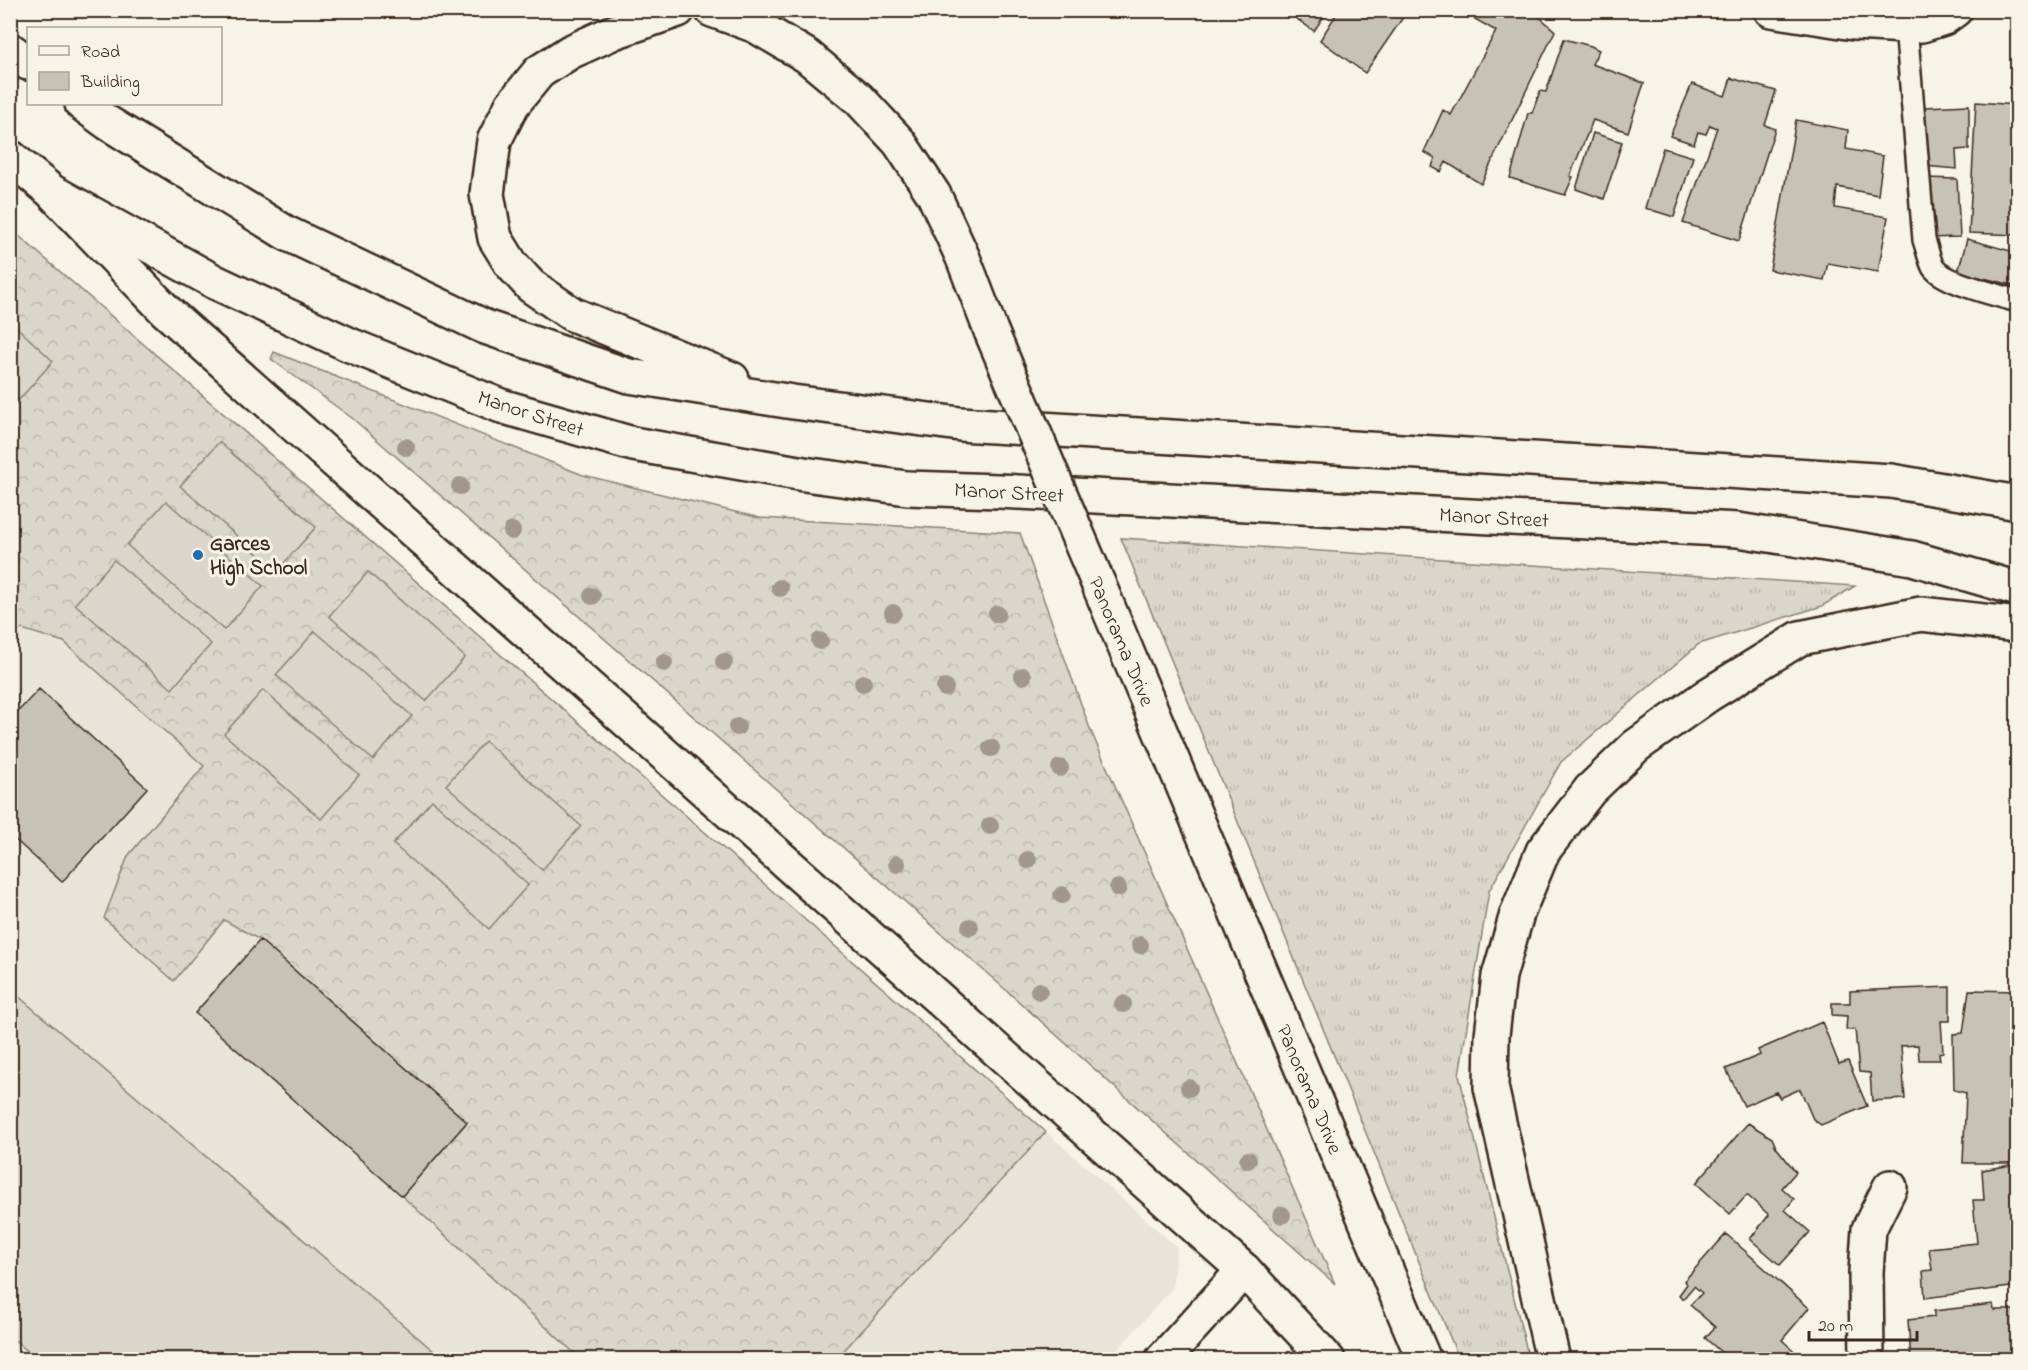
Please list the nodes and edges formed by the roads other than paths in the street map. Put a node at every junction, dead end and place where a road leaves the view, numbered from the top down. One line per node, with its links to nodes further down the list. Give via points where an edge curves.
1 (678, 10): 12 (main road, via 570,52 538,72 525,88 494,141 487,194 495,238 531,286 572,314)
2 (712, 10): 20 (main road, Panorama Drive, bridge, via 756,26 807,56 859,99 899,142 934,195)
3 (1771, 10): 5 (main road, via 1854,23)
4 (1955, 10): 5 (main road, via 1944,18)
5 (1906, 26): 11 (lane, via 1924,240 1934,268 1962,284)
6 (10, 50): 7 (main road)
7 (27, 62)
8 (83, 105): 12 (main road, via 286,233 485,327 629,376)
9 (10, 157): 10 (main road)
10 (51, 191): 14 (main road, Manor Street, via 215,282 350,345 501,406 633,444 907,488 1738,530 1912,558); 17 (main road, via 166,311)
11 (2018, 301)
12 (793, 402): 13 (main road, via 960,424 1891,481)
13 (2018, 503)
14 (2018, 589)
15 (2018, 625): 21 (main road, via 1921,614 1800,638 1708,694 1636,746 1590,790 1543,851 1517,914 1499,976 1491,1087)
16 (1890, 1187): 22 (main road, via 1869,1229)
17 (1244, 1269): 18 (main road); 19 (main road)
18 (1162, 1359)
19 (1328, 1359)
20 (1424, 1359)
21 (1553, 1359)
22 (1867, 1359)

